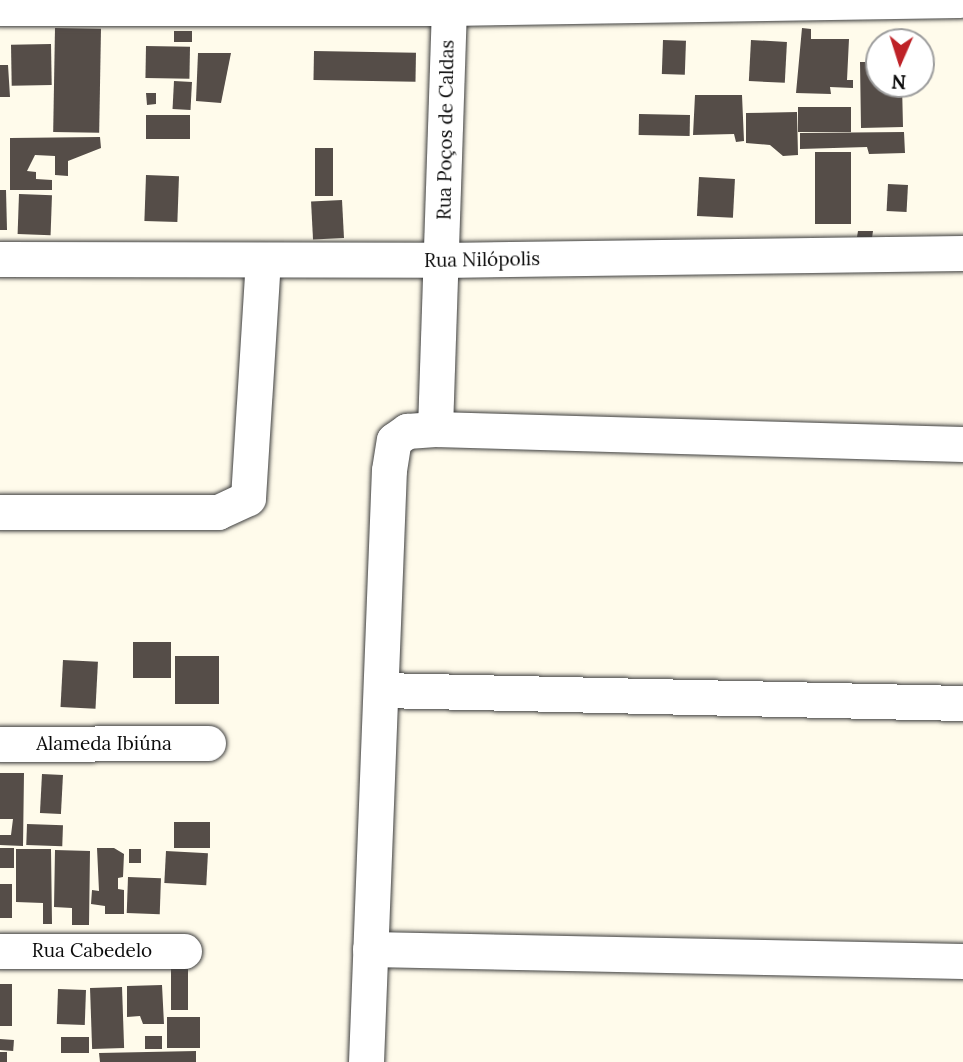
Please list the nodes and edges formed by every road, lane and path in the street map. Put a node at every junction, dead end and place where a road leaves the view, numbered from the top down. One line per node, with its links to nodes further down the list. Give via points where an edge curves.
1 (960, 0): 2 (street)
2 (449, 4): 3 (street); 7 (street, Rua Poços de Caldas)
3 (0, 8)
4 (963, 253): 7 (street, Rua Nilópolis)
5 (0, 259): 6 (street, Rua Nilópolis)
6 (263, 260): 7 (street, Rua Nilópolis); 10 (street, via 252,486 239,505 218,512)
7 (442, 260): 8 (street, Rua Poços de Caldas)
8 (435, 429): 9 (street); 11 (street, via 407,431 394,440 388,470)
9 (963, 444)
10 (0, 512)
11 (381, 690): 12 (street); 15 (street)
12 (963, 703)
13 (208, 743): 14 (street, Alameda Ibiúna)
14 (0, 744)
15 (370, 949): 18 (street); 19 (street)
16 (0, 951): 17 (street, Rua Cabedelo)
17 (184, 951)
18 (963, 961)
19 (366, 1062)

